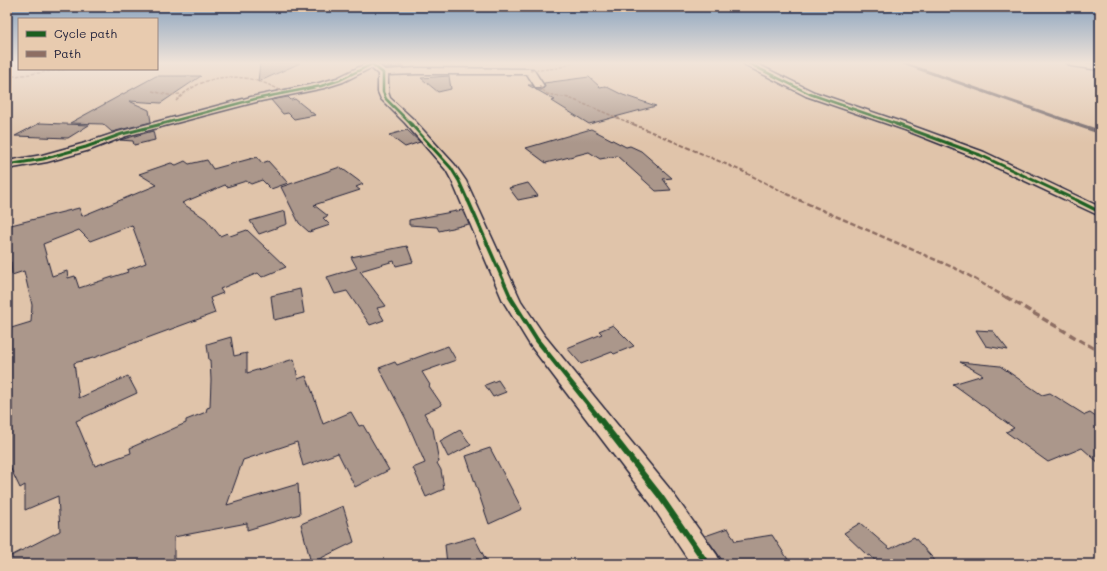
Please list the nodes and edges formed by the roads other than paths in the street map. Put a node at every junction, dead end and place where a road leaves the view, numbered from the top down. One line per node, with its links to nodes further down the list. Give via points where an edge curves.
1 (302, 90): 4 (street, via 255,99 122,134 43,159)
2 (383, 90): 6 (street, via 386,99 451,168 459,181 512,301 537,340 660,496)
3 (801, 90): 5 (street, via 980,155)
4 (7, 165)
5 (1100, 212)
6 (707, 564)

